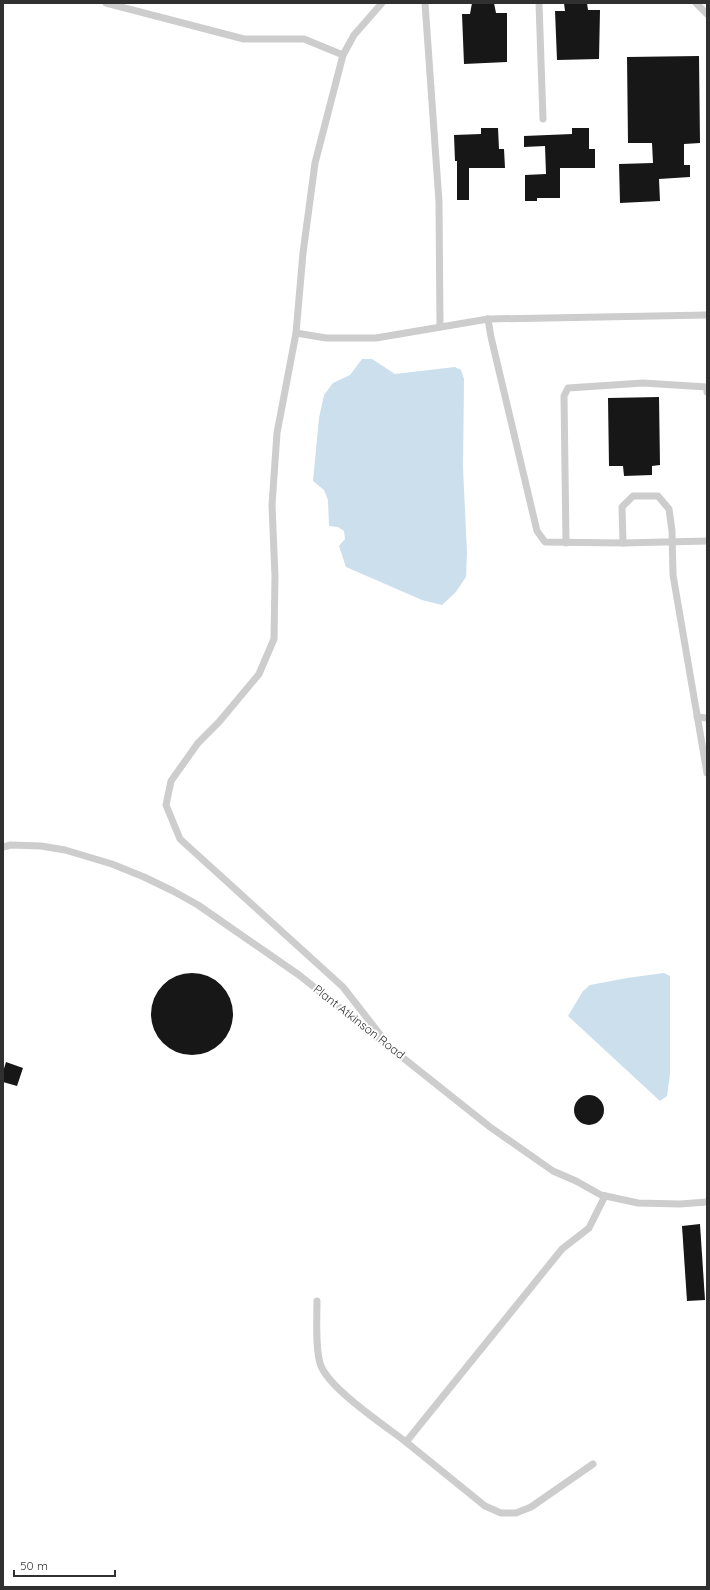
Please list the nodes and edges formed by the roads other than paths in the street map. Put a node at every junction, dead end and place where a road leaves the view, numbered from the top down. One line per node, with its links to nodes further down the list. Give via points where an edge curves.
1 (106, 3): 7 (lane, via 244,39 304,40)
2 (382, 3): 7 (lane, via 354,35)
3 (425, 3): 11 (lane, via 439,202)
4 (539, 3): 8 (lane)
5 (696, 3): 6 (lane)
6 (707, 14)
7 (343, 55): 12 (lane, via 315,163)
8 (543, 120)
9 (707, 315): 10 (lane)
10 (488, 319): 11 (lane); 16 (lane, via 537,531 545,542)
11 (440, 327): 12 (lane, via 376,338 326,338)
12 (296, 333): 22 (lane, via 277,433 272,505 274,639 259,674 198,743 171,781 166,805 180,839 343,987)
13 (707, 392): 16 (lane, via 707,387 643,383 568,388 564,396)
14 (707, 541): 15 (lane)
15 (672, 542): 17 (lane); 17 (lane, via 669,509 658,496 633,496 622,507); 18 (lane, via 673,575)
16 (566, 543): 17 (lane)
17 (623, 543)
18 (697, 717): 19 (lane); 20 (lane)
19 (707, 718)
20 (707, 772)
21 (3, 847): 22 (lane, Plant Atkinson Road, via 41,846 65,850 112,864 173,890 299,975)
22 (389, 1046): 23 (lane, Plant Atkinson Road, via 490,1127 553,1172)
23 (605, 1196): 24 (lane, Plant Atkinson Road, via 638,1203); 26 (lane, via 589,1228 562,1249)
24 (707, 1202)
25 (317, 1301): 26 (lane, via 317,1344 321,1366 337,1388)
26 (406, 1442): 27 (lane, via 485,1506 501,1513 516,1513 531,1507)
27 (593, 1464)

